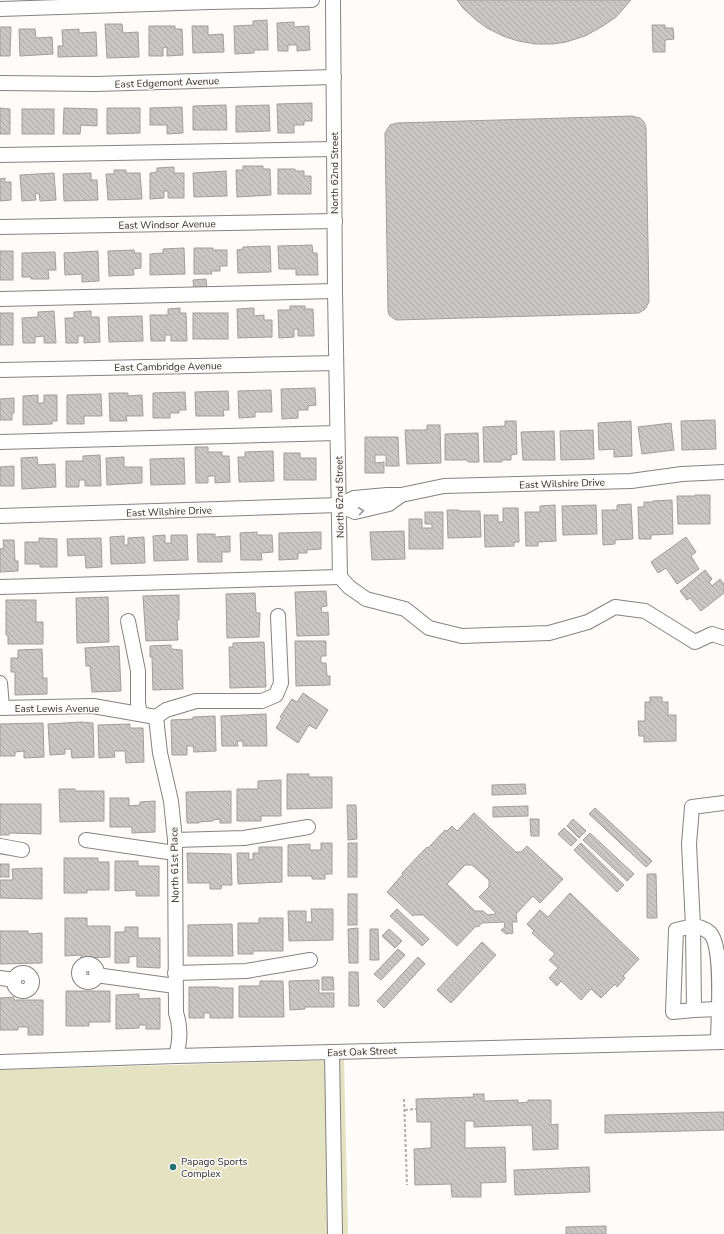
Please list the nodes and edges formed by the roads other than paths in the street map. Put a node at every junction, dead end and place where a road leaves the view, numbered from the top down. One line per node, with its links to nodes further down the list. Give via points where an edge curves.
1 (312, 0): 3 (street)
2 (333, 0): 4 (street, North 62nd Street)
3 (0, 8)
4 (334, 77): 5 (street, East Edgemont Avenue, via 95,84); 6 (street, North 62nd Street)
5 (0, 83)
6 (334, 148): 7 (street); 8 (street, North 62nd Street)
7 (0, 155)
8 (335, 221): 9 (street, East Windsor Avenue); 10 (street, North 62nd Street)
9 (0, 227)
10 (335, 292): 11 (street); 12 (street, North 62nd Street)
11 (0, 299)
12 (336, 362): 13 (street, East Cambridge Avenue); 14 (street, North 62nd Street)
13 (0, 370)
14 (337, 433): 15 (street); 17 (street, North 62nd Street)
15 (0, 442)
16 (724, 472): 17 (street, East Wilshire Drive, via 682,474 631,481 444,486 401,495 389,504 355,512)
17 (339, 505): 18 (street, East Wilshire Drive); 19 (street, North 62nd Street)
18 (0, 516)
19 (345, 582): 20 (street); 23 (street, via 366,599 405,609 429,628 462,636 549,633 588,622 615,607 645,610 695,642 712,634)
20 (0, 587)
21 (278, 616): 27 (street, via 281,683 276,695 262,701 196,702 166,710)
22 (128, 621): 26 (street, via 138,671)
23 (724, 638)
24 (0, 683): 25 (street)
25 (1, 708): 26 (street, East Lewis Avenue, via 93,706)
26 (140, 714): 27 (street, East Lewis Avenue)
27 (156, 718): 32 (street, North 61st Place, via 160,753 171,801)
28 (724, 803): 34 (street, via 692,807 690,844)
29 (308, 827): 32 (street)
30 (86, 840): 32 (street)
31 (0, 846): 33 (street)
32 (175, 846): 39 (street, North 61st Place)
33 (22, 850)
34 (693, 926): 40 (street, via 711,933 719,950); 41 (street); 41 (street, via 676,930 673,1012)
35 (310, 960): 39 (street)
36 (96, 975): 39 (street)
37 (0, 978): 38 (street)
38 (14, 980)
39 (175, 980): 44 (street, North 61st Place, via 180,1044)
40 (719, 1009): 41 (street); 42 (street)
41 (694, 1010)
42 (721, 1042): 43 (street, East Oak Street)
43 (332, 1052): 44 (street, East Oak Street); 46 (street)
44 (176, 1056): 45 (street, East Oak Street)
45 (0, 1062)
46 (336, 1234)

